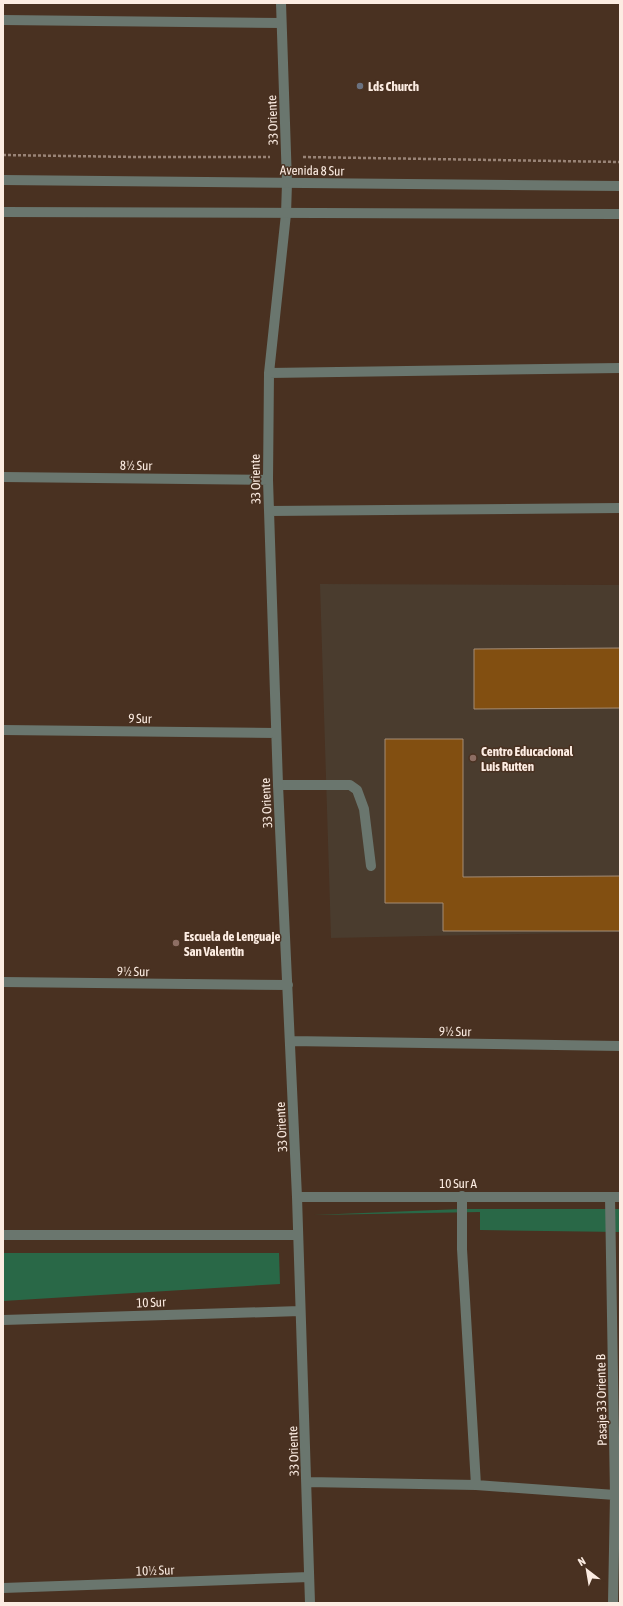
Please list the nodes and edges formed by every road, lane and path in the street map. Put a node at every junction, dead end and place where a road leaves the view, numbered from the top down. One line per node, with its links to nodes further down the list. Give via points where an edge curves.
1 (281, 3): 3 (street, 33 Oriente)
2 (3, 20): 3 (street)
3 (281, 23): 5 (street, 33 Oriente)
4 (3, 155): 5 (path)
5 (286, 157): 6 (path); 8 (street, 33 Oriente)
6 (620, 162)
7 (3, 180): 8 (street, Avenida 8 Sur)
8 (287, 183): 9 (street, Avenida 8 Sur); 11 (street, 33 Oriente)
9 (620, 186)
10 (3, 212): 11 (street)
11 (286, 214): 12 (street); 14 (street, 33 Oriente)
12 (620, 214)
13 (620, 368): 14 (street)
14 (268, 373): 16 (street, 33 Oriente)
15 (3, 477): 16 (street, 8½ Sur)
16 (268, 480): 18 (street, 33 Oriente)
17 (620, 508): 18 (street)
18 (269, 511): 20 (street, 33 Oriente)
19 (3, 730): 20 (street, 9 Sur)
20 (276, 733): 21 (street, 33 Oriente)
21 (278, 785): 22 (street, via 350,785 357,790 364,809); 24 (street, 33 Oriente)
22 (371, 866)
23 (3, 982): 24 (street, 9½ Sur)
24 (288, 985): 25 (street, 33 Oriente)
25 (290, 1042): 26 (street, 9½ Sur); 28 (street, 33 Oriente)
26 (620, 1046)
27 (462, 1196): 28 (street, 10 Sur A); 29 (street, 10 Sur A); 35 (street, via 462,1249)
28 (297, 1197): 31 (street, 33 Oriente)
29 (615, 1197): 36 (street, Pasaje 33 Oriente B)
30 (3, 1235): 31 (street)
31 (298, 1235): 32 (street, 33 Oriente)
32 (300, 1311): 33 (street, 10 Sur); 34 (street, 33 Oriente)
33 (3, 1320)
34 (307, 1482): 35 (street); 37 (street, 33 Oriente)
35 (476, 1485): 36 (street)
36 (615, 1495): 40 (street, Pasaje 33 Oriente B)
37 (309, 1577): 38 (street, 10½ Sur); 39 (street, 33 Oriente)
38 (3, 1588)
39 (310, 1603)
40 (613, 1603)

